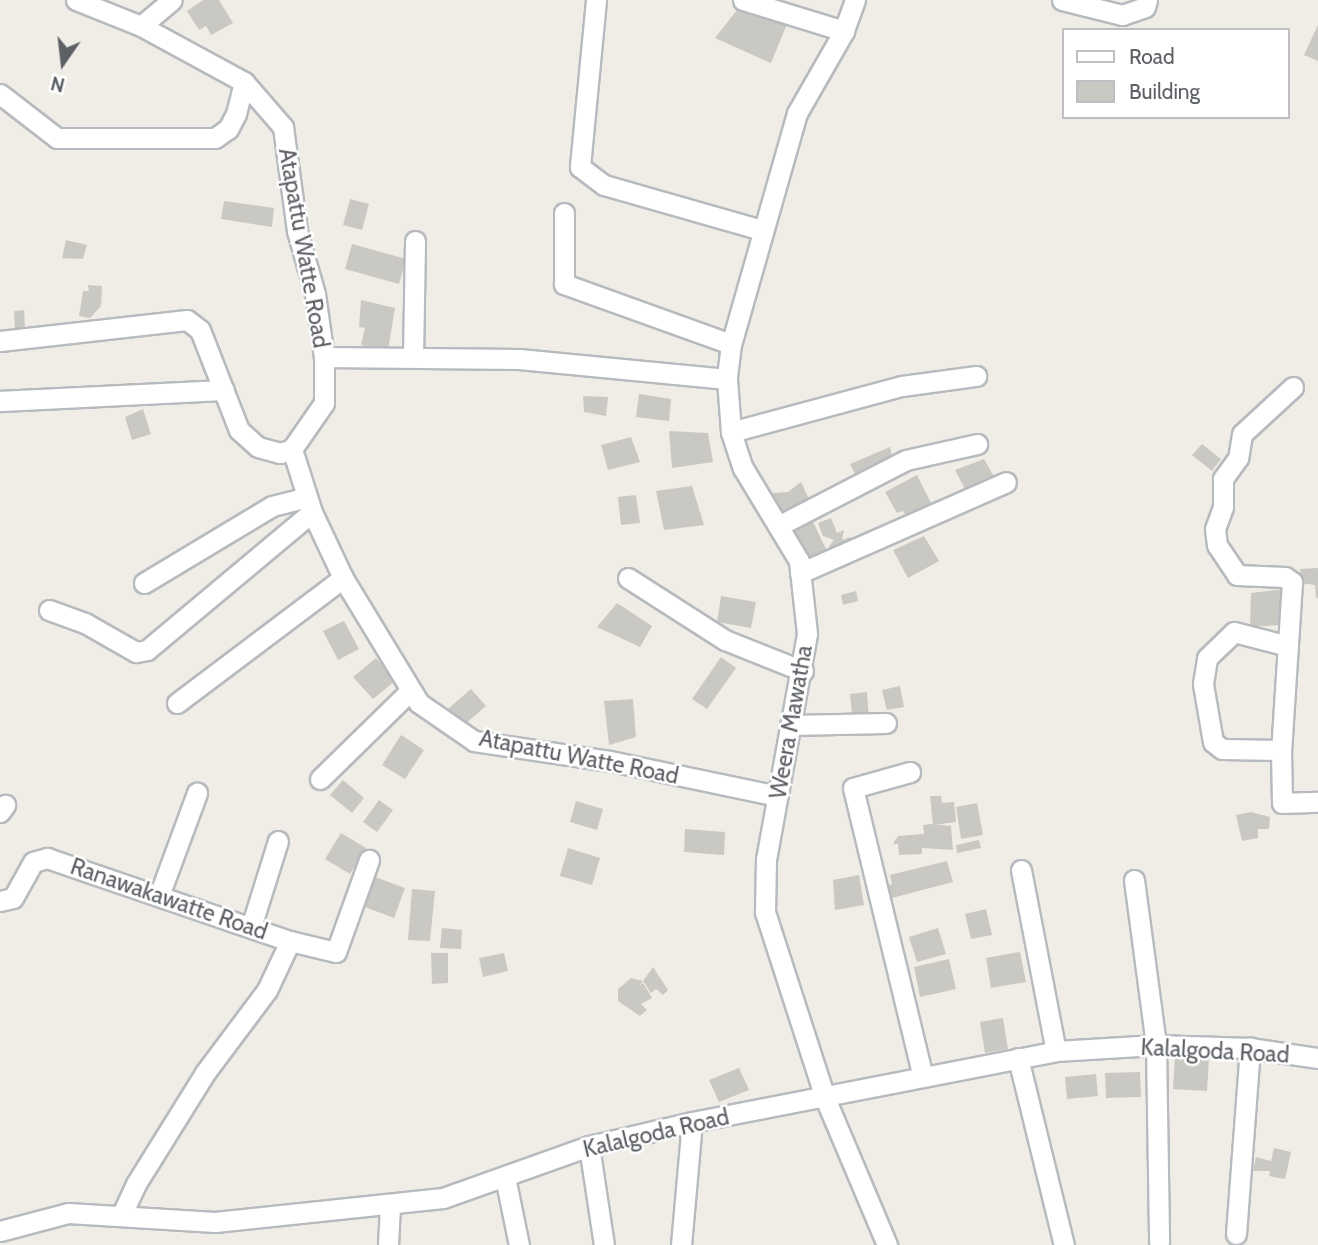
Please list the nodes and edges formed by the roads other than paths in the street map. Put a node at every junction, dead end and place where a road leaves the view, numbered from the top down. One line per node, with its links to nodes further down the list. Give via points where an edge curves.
1 (76, 0): 8 (street, Atapattu Watte Road)
2 (172, 0): 8 (street)
3 (596, 0): 13 (street, via 579,153 587,176 604,185)
4 (743, 0): 9 (street)
5 (855, 0): 9 (street, Weera Mawatha)
6 (1062, 0): 7 (street, via 1122,15 1145,7)
7 (1147, 0)
8 (141, 26): 10 (street, Atapattu Watte Road)
9 (844, 31): 13 (street, Weera Mawatha, via 797,113)
10 (244, 82): 11 (street, via 236,114 228,129 215,138 57,138); 17 (street, Atapattu Watte Road, via 283,127 297,231 315,294)
11 (0, 94)
12 (564, 213): 16 (street, via 564,284)
13 (762, 230): 16 (street, Weera Mawatha)
14 (415, 242): 18 (street)
15 (0, 341): 22 (street, via 187,320 200,330)
16 (731, 344): 20 (street, Weera Mawatha)
17 (324, 357): 18 (street); 26 (street, Atapattu Watte Road, via 324,403)
18 (413, 357): 20 (street, via 519,359)
19 (976, 376): 24 (street, via 902,387)
20 (727, 379): 24 (street, Weera Mawatha)
21 (1293, 387): 35 (street, via 1242,434 1238,458 1223,479 1223,507 1214,529 1217,545 1237,575 1284,577 1292,582)
22 (223, 390): 23 (street); 26 (street, via 239,430 258,447 279,453)
23 (0, 401)
24 (731, 432): 29 (street, Weera Mawatha, via 743,468)
25 (977, 444): 29 (street, via 906,460)
26 (292, 449): 28 (street, Atapattu Watte Road)
27 (1006, 482): 30 (street)
28 (310, 504): 31 (street, Atapattu Watte Road); 33 (street, via 272,506); 34 (street, via 147,650 136,652 85,623)
29 (778, 526): 30 (street, Weera Mawatha, via 799,561)
30 (800, 573): 36 (street, Weera Mawatha, via 807,634)
31 (342, 578): 37 (street, Atapattu Watte Road); 38 (street)
32 (628, 578): 36 (street, via 725,640)
33 (144, 583)
34 (49, 610)
35 (1288, 646): 41 (street); 41 (street, via 1234,632 1207,658 1203,684 1213,742 1222,749)
36 (803, 671): 40 (street, Weera Mawatha)
37 (411, 691): 43 (street); 45 (street, Atapattu Watte Road, via 419,703 474,741 610,761)
38 (177, 703)
39 (886, 723): 40 (street)
40 (790, 725): 45 (street, Weera Mawatha)
41 (1280, 750): 46 (street, via 1282,803)
42 (910, 772): 60 (street, via 853,788)
43 (320, 779)
44 (197, 793): 51 (street)
45 (777, 796): 61 (street, Weera Mawatha, via 766,859 765,912)
46 (1318, 803)
47 (278, 841): 53 (street)
48 (369, 860): 54 (street, via 336,952)
49 (1021, 870): 57 (street)
50 (1134, 880): 55 (street)
51 (160, 893): 52 (street, Ranawakawatte Road, via 47,858 33,862 13,898); 53 (street, Ranawakawatte Road)
52 (0, 901)
53 (251, 927): 54 (street, Ranawakawatte Road)
54 (290, 941): 66 (street, Ranawakawatte Road, via 267,990 205,1073)
55 (1156, 1045): 56 (street, Kalalgoda Road); 57 (street, Kalalgoda Road); 69 (street)
56 (1250, 1048): 59 (street, Kalalgoda Road); 67 (street)
57 (1056, 1051): 58 (street, Kalalgoda Road)
58 (1018, 1058): 60 (street, Kalalgoda Road); 75 (street)
59 (1318, 1058)
60 (923, 1077): 61 (street, Kalalgoda Road)
61 (825, 1098): 62 (street, Kalalgoda Road); 74 (street, Weera Mawatha)
62 (692, 1122): 63 (street, Kalalgoda Road); 73 (street)
63 (589, 1146): 64 (street, Kalalgoda Road); 72 (street)
64 (505, 1177): 65 (street, Kalalgoda Road, via 443,1198); 71 (street)
65 (390, 1205): 66 (street, Kalalgoda Road, via 215,1222 147,1220); 70 (street)
66 (122, 1214): 68 (street, Kalalgoda Road, via 68,1213)
67 (1236, 1234)
68 (1, 1235)
69 (1159, 1242)
70 (388, 1245)
71 (519, 1245)
72 (604, 1245)
73 (681, 1245)
74 (887, 1245)
75 (1064, 1245)

